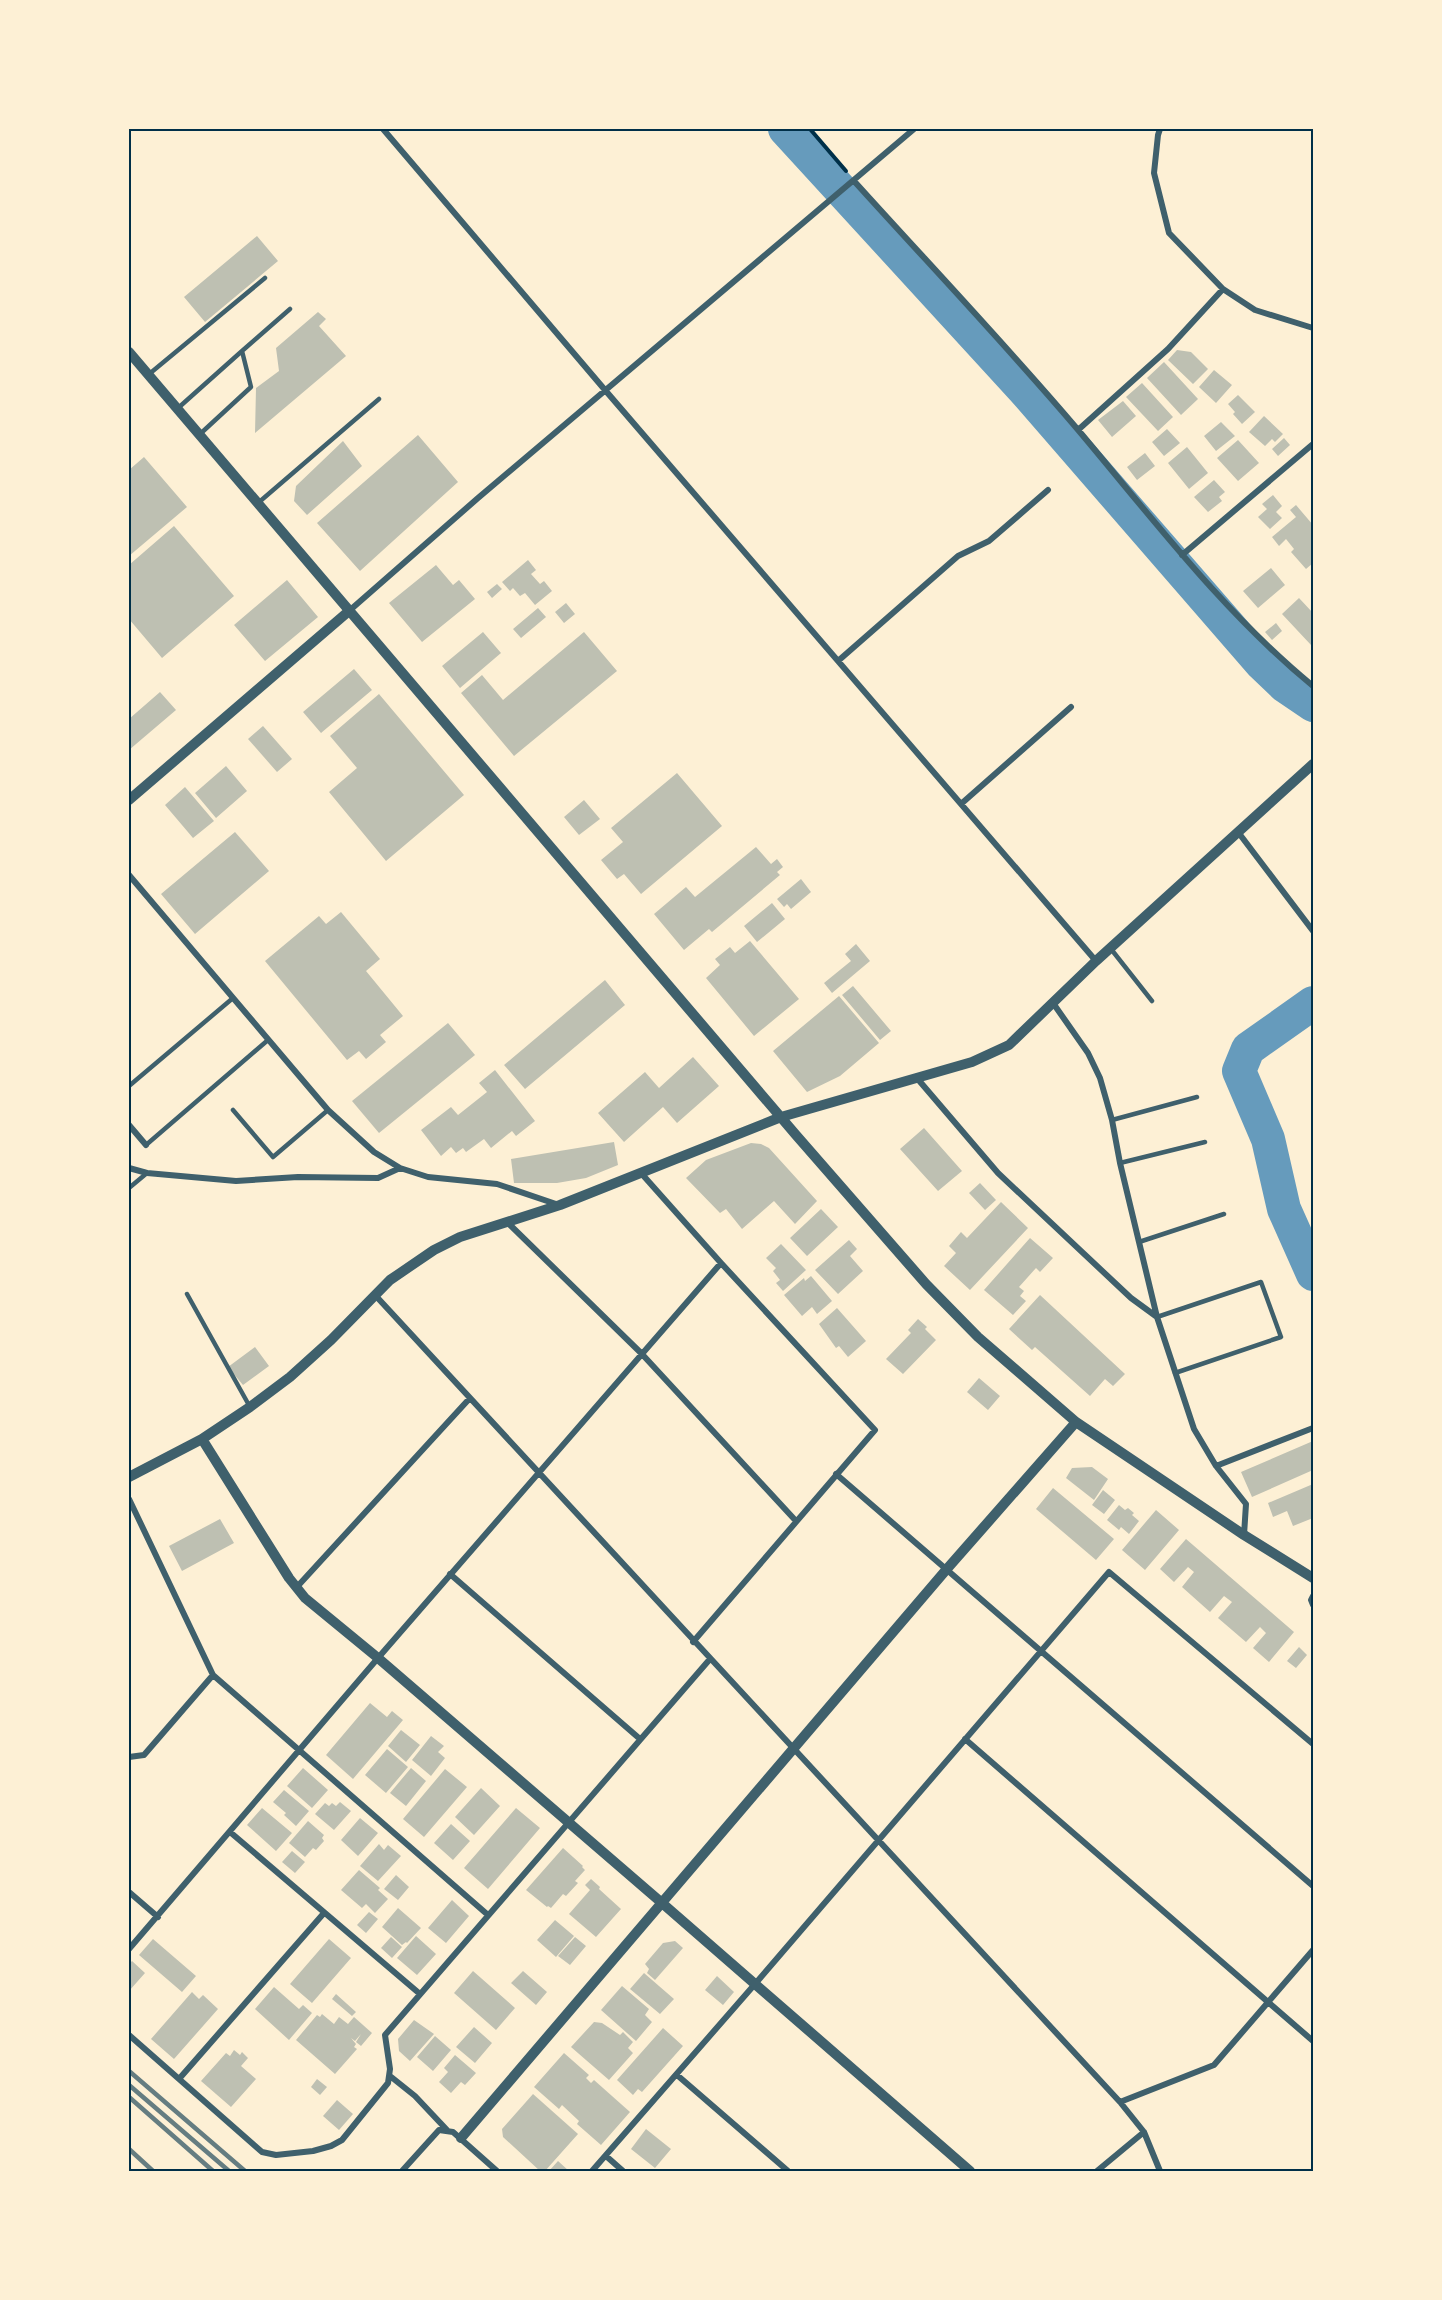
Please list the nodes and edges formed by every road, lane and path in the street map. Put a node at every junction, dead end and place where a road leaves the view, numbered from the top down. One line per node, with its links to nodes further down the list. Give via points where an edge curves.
1 (383, 129): 13 (street)
2 (810, 129): 5 (path)
3 (914, 129): 5 (street)
4 (1160, 129): 7 (street, via 1154,173 1169,233)
5 (852, 183): 13 (street); 16 (street)
6 (265, 278): 12 (lane)
7 (1223, 288): 9 (street, via 1255,310); 16 (street, via 1168,349)
8 (290, 309): 10 (lane)
9 (1313, 328)
10 (242, 351): 15 (lane); 17 (lane, via 251,387)
11 (129, 352): 12 (street)
12 (148, 375): 15 (street)
13 (605, 390): 23 (street); 24 (street)
14 (378, 399): 21 (lane)
15 (177, 409): 17 (street)
16 (1078, 430): 22 (street)
17 (199, 435): 21 (street)
18 (1313, 444): 19 (street)
19 (1310, 452): 22 (street)
20 (1048, 490): 24 (street, via 989,541 958,556)
21 (258, 503): 23 (street)
22 (1182, 555): 25 (street, via 1248,628)
23 (349, 611): 28 (street); 44 (street)
24 (838, 661): 29 (street)
25 (1313, 686)
26 (1071, 707): 29 (street)
27 (1313, 764): 30 (street)
28 (129, 800)
29 (961, 804): 34 (street)
30 (1237, 831): 32 (street); 33 (street)
31 (129, 875): 35 (street)
32 (1313, 931)
33 (1110, 948): 34 (street); 36 (lane)
34 (1096, 961): 37 (street)
35 (232, 998): 38 (street); 40 (lane)
36 (1152, 1001)
37 (1053, 1003): 39 (street, via 1009,1045 972,1062); 45 (street, via 1088,1053)
38 (268, 1040): 43 (street); 48 (lane)
39 (916, 1077): 44 (street); 62 (street, via 998,1173 1131,1298)
40 (129, 1086)
41 (1197, 1098): 45 (lane)
42 (233, 1110): 43 (lane, via 273,1157)
43 (327, 1110): 51 (street, via 374,1152)
44 (781, 1117): 53 (street); 67 (street, via 926,1284 978,1337)
45 (1112, 1120): 49 (street)
46 (129, 1125): 48 (street)
47 (1205, 1142): 49 (lane)
48 (146, 1145)
49 (1120, 1163): 58 (street)
50 (129, 1168): 52 (street)
51 (400, 1168): 52 (street, via 378,1178 236,1181); 55 (street, via 428,1177 497,1184)
52 (147, 1173): 54 (lane)
53 (641, 1173): 55 (street); 59 (street)
54 (129, 1188)
55 (560, 1205): 57 (street)
56 (1224, 1214): 58 (lane)
57 (507, 1221): 61 (street, via 434,1250); 63 (street)
58 (1139, 1242): 62 (street)
59 (721, 1263): 63 (street); 72 (street, via 875,1430)
60 (187, 1294): 66 (lane)
61 (374, 1295): 65 (street); 66 (street, via 331,1340)
62 (1157, 1317): 64 (street); 64 (lane, via 1261,1282 1281,1337)
63 (641, 1353): 71 (street); 75 (street)
64 (1175, 1372): 70 (street, via 1194,1429)
65 (470, 1398): 71 (street); 80 (street)
66 (250, 1407): 69 (street)
67 (1076, 1422): 76 (street); 77 (street)
68 (1313, 1428): 70 (street)
69 (202, 1439): 73 (street); 80 (street)
70 (1216, 1466): 76 (street, via 1246,1504)
71 (538, 1473): 78 (street); 83 (street)
72 (836, 1474): 75 (street); 77 (street)
73 (129, 1477)
74 (129, 1499): 87 (street)
75 (796, 1521): 83 (street)
76 (1244, 1535): 79 (street)
77 (946, 1570): 84 (street); 92 (street)
78 (450, 1574): 85 (street); 88 (street)
79 (1313, 1578)
80 (296, 1588): 85 (street)
81 (1313, 1596): 82 (street)
82 (1313, 1605)
83 (693, 1642): 86 (street)
84 (1040, 1651): 89 (street); 90 (street, via 1109,1572); 97 (street)
85 (378, 1658): 91 (street); 94 (street)
86 (710, 1659): 88 (street); 92 (street)
87 (213, 1675): 91 (street); 93 (street, via 144,1755)
88 (640, 1739): 94 (street)
89 (965, 1739): 96 (street); 107 (street)
90 (1313, 1744)
91 (300, 1750): 95 (street); 101 (street)
92 (793, 1750): 96 (street); 99 (street)
93 (129, 1757)
94 (568, 1824): 99 (street); 101 (street)
95 (230, 1832): 100 (street); 102 (street)
96 (877, 1841): 105 (street); 113 (street)
97 (1313, 1886)
98 (129, 1892): 102 (street)
99 (662, 1903): 105 (street); 116 (street)
100 (324, 1913): 106 (street); 112 (street)
101 (488, 1915): 106 (street)
102 (158, 1917): 103 (street)
103 (129, 1949)
104 (1313, 1950): 107 (street)
105 (755, 1984): 110 (street); 123 (street)
106 (420, 1994): 111 (street, via 385,2035)
107 (1268, 2002): 109 (street); 113 (street, via 1214,2065)
108 (129, 2035): 112 (street)
109 (1313, 2040)
110 (677, 2075): 117 (street); 122 (street)
111 (390, 2076): 112 (street, via 385,2088 342,2140 313,2151 276,2155 254,2147); 114 (street)
112 (179, 2079)
113 (1120, 2102): 115 (street)
114 (447, 2130): 116 (street); 118 (street, via 439,2130)
115 (1144, 2132): 124 (street); 125 (street)
116 (461, 2138): 119 (street)
117 (606, 2156): 120 (street); 121 (street)
118 (402, 2171)
119 (497, 2171)
120 (592, 2171)
121 (623, 2171)
122 (788, 2171)
123 (970, 2171)
124 (1097, 2171)
125 (1160, 2171)

